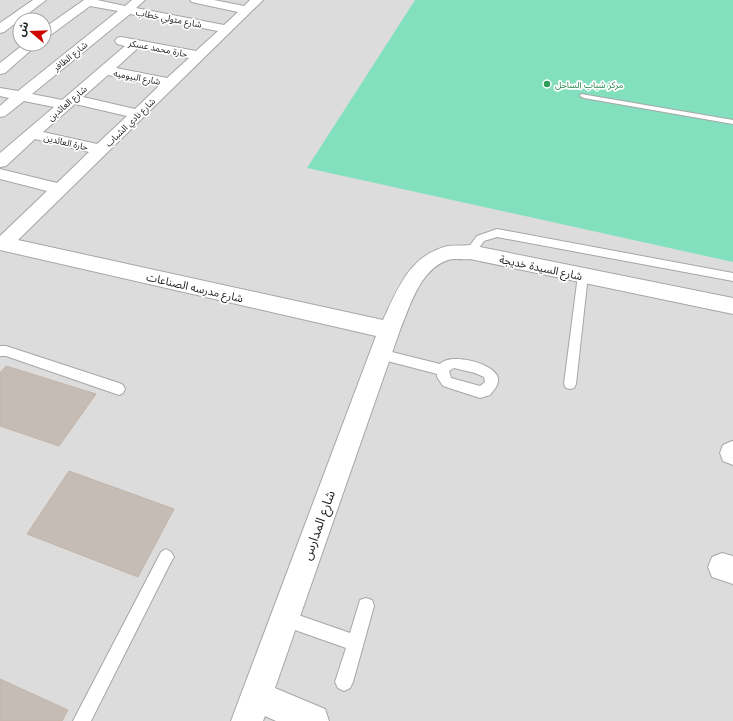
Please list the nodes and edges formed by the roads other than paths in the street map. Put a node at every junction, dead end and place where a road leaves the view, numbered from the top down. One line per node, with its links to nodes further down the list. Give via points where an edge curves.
1 (139, 0): 7 (street, شارع الظافر)
2 (196, 0): 6 (street)
3 (22, 1): 4 (street)
4 (38, 1): 8 (street)
5 (90, 1): 7 (street, شارع متولي خطاب); 9 (street)
6 (252, 5): 10 (street, شارع نادي الشباب)
7 (127, 9): 10 (street, شارع متولي خطاب); 19 (street, شارع الظافر)
8 (0, 28)
9 (52, 28)
10 (227, 29): 14 (street, شارع نادي الشباب)
11 (118, 41): 12 (street, حارة محمد عسكر)
12 (135, 44): 14 (street, حارة محمد عسكر); 16 (street, شارع العائدين)
13 (22, 52): 15 (street)
14 (199, 56): 17 (street, شارع نادي الشباب)
15 (0, 70)
16 (105, 70): 17 (street, شارع البيوميه); 21 (street, شارع العائدين)
17 (170, 83): 23 (street, شارع نادي الشباب)
18 (0, 92): 19 (street)
19 (21, 96): 21 (street); 22 (street, شارع الظافر)
20 (584, 96): 24 (lane)
21 (69, 102): 23 (street); 25 (street, شارع العائدين)
22 (0, 113)
23 (137, 114): 26 (street, شارع نادي الشباب)
24 (733, 122)
25 (32, 134): 26 (street, حارة العائدين); 27 (street, شارع العائدين)
26 (100, 150): 29 (street, شارع نادي الشباب)
27 (0, 162)
28 (0, 174): 29 (street)
29 (60, 189): 30 (street, شارع نادي الشباب)
30 (1, 243): 35 (street, شارع مدرسه الصناعات)
31 (470, 252): 32 (street, شارع السيدة خديجة); 33 (lane, via 485,234 497,233); 35 (street, شارع السيدة خديجة, via 448,253 432,259 416,274)
32 (583, 275): 34 (street, شارع السيدة خديجة); 38 (lane)
33 (733, 277)
34 (733, 306)
35 (385, 342): 37 (lane); 42 (street, شارع المدارس)
36 (0, 351): 39 (lane)
37 (443, 370)
38 (570, 384)
39 (119, 389)
40 (166, 557): 46 (lane)
41 (366, 606): 43 (lane)
42 (284, 618): 43 (lane); 45 (street, شارع المدارس)
43 (356, 643): 44 (lane)
44 (344, 682)
45 (251, 709): 47 (street)
46 (82, 721)
47 (313, 721)

